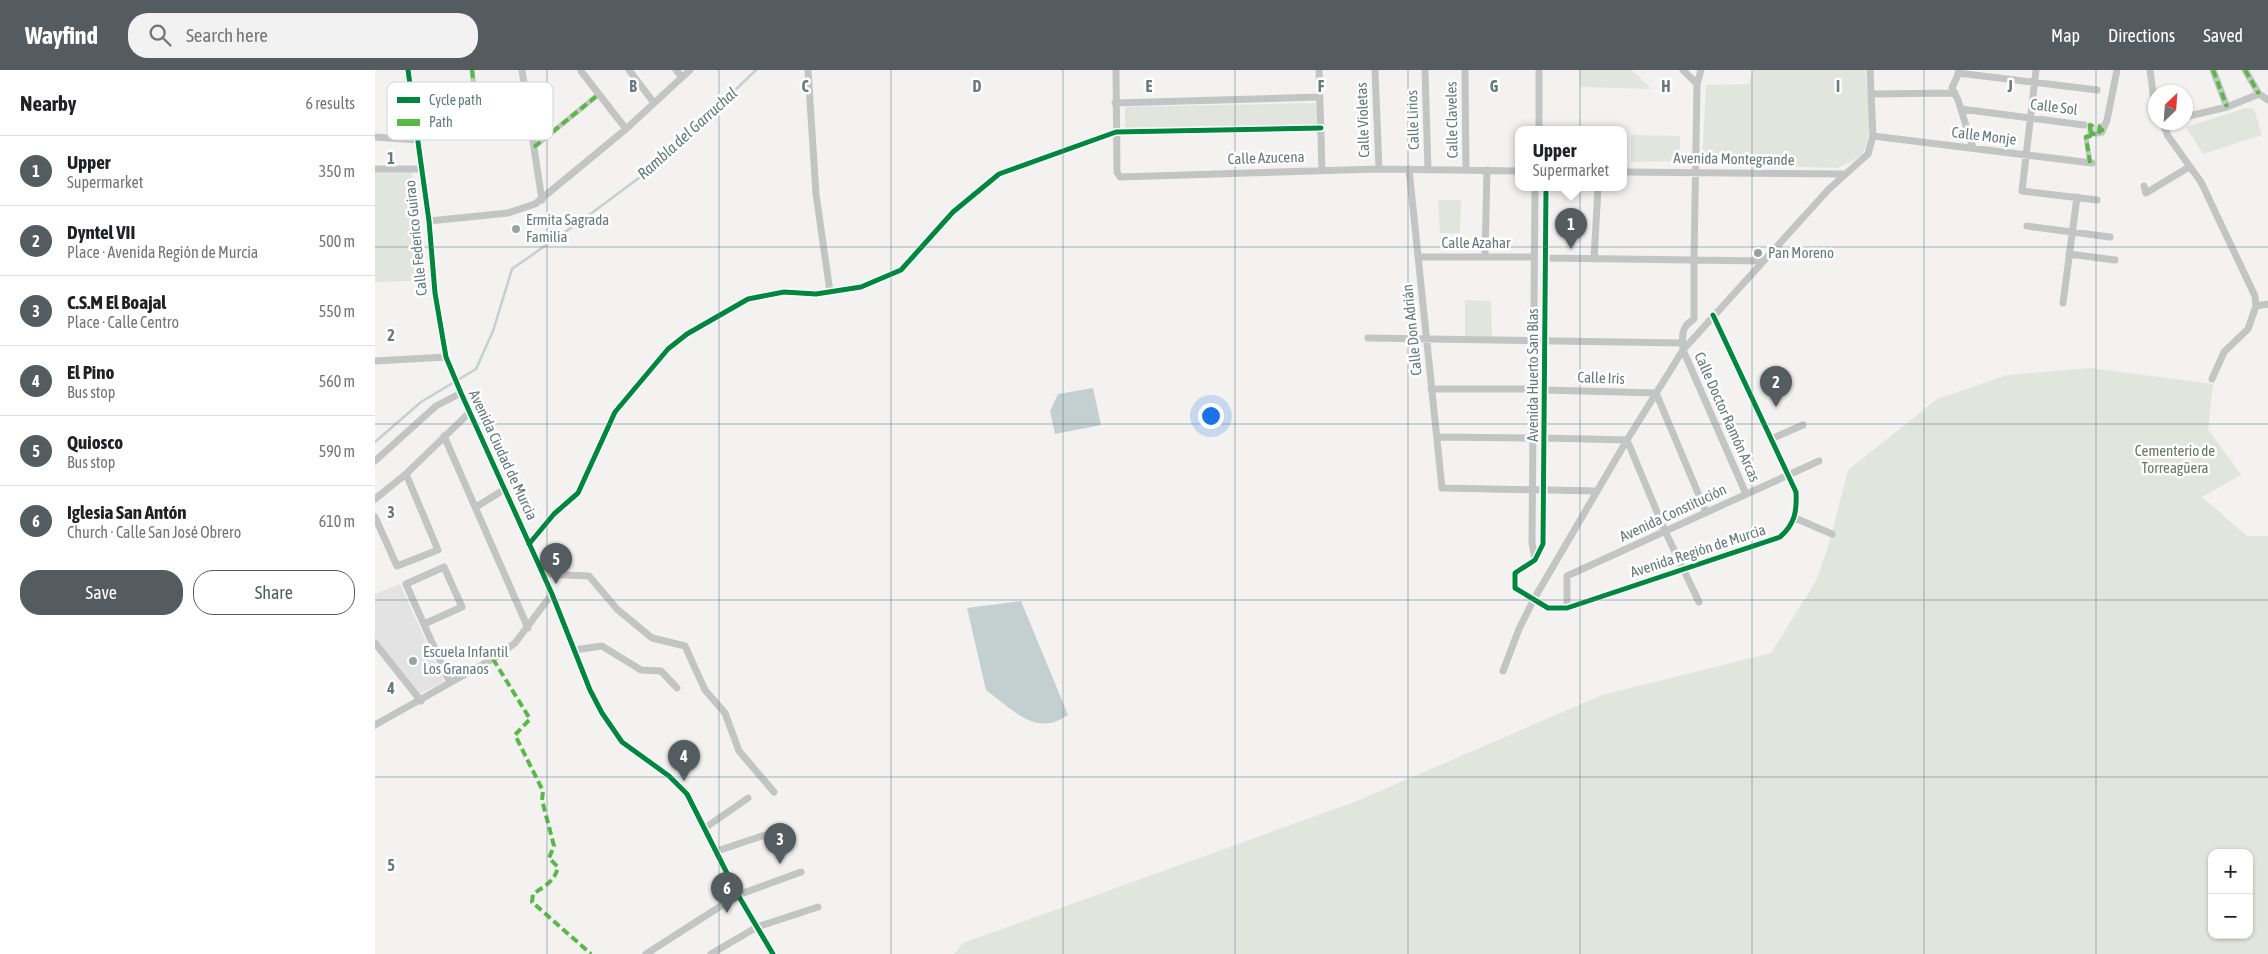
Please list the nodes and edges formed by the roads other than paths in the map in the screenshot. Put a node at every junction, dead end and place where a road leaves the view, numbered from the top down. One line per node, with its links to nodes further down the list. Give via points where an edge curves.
1 (629, 70): 33 (street)
2 (676, 70): 21 (street)
3 (689, 70): 21 (street)
4 (808, 70): 87 (street, via 816,194)
5 (1116, 70): 32 (street)
6 (1319, 70): 30 (street)
7 (1375, 70): 57 (street, Calle Violetas)
8 (1425, 70): 60 (street, Calle Lirios)
9 (1465, 70): 61 (street, Calle Claveles)
10 (1539, 70): 39 (street)
11 (1683, 70): 23 (street)
12 (1701, 70): 23 (street)
13 (1870, 70): 27 (street)
14 (2036, 70): 22 (street)
15 (2117, 70): 45 (street)
16 (2150, 70): 24 (street)
17 (2213, 70): 34 (street)
18 (2245, 70): 29 (street)
19 (581, 71): 26 (street)
20 (1959, 71): 22 (street); 28 (street, via 1952,88)
21 (682, 78): 33 (street)
22 (2035, 82): 25 (street); 37 (street)
23 (1697, 84): 65 (street)
24 (2152, 85)
25 (2097, 90)
26 (599, 94): 40 (street); 43 (street)
27 (1872, 94): 28 (street); 46 (street)
28 (1955, 94): 35 (street)
29 (2259, 94): 31 (street); 34 (street)
30 (1320, 98): 32 (street); 41 (street)
31 (2268, 100)
32 (1115, 103): 44 (street)
33 (655, 104): 40 (street)
34 (2227, 107): 36 (street)
35 (1961, 109): 37 (street, Calle Sol); 51 (street)
36 (2193, 116)
37 (2030, 118): 38 (street, Calle Sol); 52 (street)
38 (2084, 124)
39 (1539, 126)
40 (626, 128): 72 (street)
41 (1321, 128): 44 (street); 59 (street)
42 (2166, 130): 54 (street)
43 (553, 131)
44 (1116, 132): 59 (street, Calle Azucena, via 1117,172 1124,177); 87 (street, via 999,174 953,212 901,270 861,287)
45 (2102, 132): 53 (street, via 2100,126 2099,134 2091,134 2090,125 2090,136 2086,136)
46 (1873, 136): 51 (street, Calle Monje); 66 (street, via 1866,156)
47 (417, 140): 56 (street, Calle Federico Guirao)
48 (533, 140): 50 (street)
49 (542, 140): 50 (street)
50 (534, 146): 72 (street)
51 (1973, 148): 52 (street, Calle Monje)
52 (2026, 155): 53 (street, Calle Monje); 71 (street, via 2022,191)
53 (2091, 163)
54 (2189, 167): 67 (street, via 2146,193); 90 (street, via 2201,182 2248,277)
55 (375, 169): 56 (street)
56 (421, 169): 74 (street, Calle Federico Guirao)
57 (1379, 169): 58 (street, Calle Azucena); 59 (street, Calle Azucena)
58 (1409, 169): 60 (street); 79 (street, Calle Don Adrián)
59 (1322, 170)
60 (1428, 170): 61 (street)
61 (1466, 170): 62 (street)
62 (1487, 170): 63 (street); 80 (street)
63 (1515, 170)
64 (1627, 172): 65 (street, Avenida Montegrande)
65 (1696, 172): 66 (street, Avenida Montegrande); 84 (street)
66 (1844, 174): 86 (street)
67 (2144, 186)
68 (1535, 191): 81 (street, Avenida Huerto San Blas)
69 (1546, 191): 82 (street, Avenida Huerto San Blas)
70 (1598, 191): 83 (street)
71 (2077, 197): 73 (street); 76 (street)
72 (541, 200): 74 (street, via 508,213)
73 (2097, 200)
74 (429, 221): 97 (street, Calle Federico Guirao, via 435,293)
75 (2027, 226): 76 (street)
76 (2072, 232): 77 (street); 78 (street)
77 (2110, 237)
78 (2069, 254): 85 (street); 88 (street)
79 (1418, 257): 80 (street, Calle Azahar); 93 (street, Calle Don Adrián)
80 (1485, 257): 81 (street, Calle Azahar)
81 (1534, 257): 94 (street, Avenida Huerto San Blas)
82 (1546, 258): 83 (street); 95 (street, Avenida Huerto San Blas)
83 (1594, 259): 84 (street)
84 (1694, 260): 86 (street); 96 (street, via 1694,319 1685,325)
85 (2115, 260)
86 (1761, 261): 91 (street)
87 (830, 292): 130 (street, via 784,292 748,299 687,334 668,349 615,412 578,493 554,514)
88 (2063, 303)
89 (2268, 304): 90 (street)
90 (2256, 306): 100 (street, via 2248,329 2224,352)
91 (1713, 315): 96 (street); 112 (street)
92 (1368, 338): 93 (street)
93 (1427, 340): 94 (street); 101 (street, Calle Don Adrián)
94 (1534, 342): 95 (street); 102 (street, Avenida Huerto San Blas)
95 (1545, 342): 96 (street); 103 (street, Avenida Huerto San Blas)
96 (1683, 346): 105 (street); 122 (street, Calle Doctor Ramón Arcas)
97 (446, 357): 98 (street); 99 (street, Calle Federico Guirao)
98 (375, 361)
99 (452, 372): 104 (street, Avenida Ciudad de Murcia)
100 (2212, 380)
101 (1431, 389): 102 (street); 109 (street, Calle Don Adrián)
102 (1533, 389): 110 (street, Avenida Huerto San Blas)
103 (1545, 390): 105 (street, Calle Iris); 111 (street, Avenida Huerto San Blas)
104 (461, 393): 106 (street, Avenida Ciudad de Murcia); 114 (street, via 436,406)
105 (1655, 393): 113 (street); 125 (street)
106 (470, 412): 108 (street); 119 (street, Avenida Ciudad de Murcia)
107 (1803, 425): 112 (street)
108 (444, 436): 116 (street); 124 (street)
109 (1437, 437): 110 (street); 118 (street, Calle Don Adrián, via 1441,488)
110 (1533, 438): 118 (street, Avenida Huerto San Blas)
111 (1545, 438): 113 (street); 120 (street, Avenida Huerto San Blas)
112 (1771, 439): 117 (street)
113 (1627, 440): 121 (street); 128 (street)
114 (375, 460)
115 (1819, 461): 117 (street, Avenida Constitución)
116 (406, 474): 123 (street); 126 (street, via 438,550 397,566)
117 (1789, 475): 122 (street, Avenida Constitución); 127 (street, via 1796,492)
118 (1532, 488): 120 (street); 131 (street, Avenida Huerto San Blas)
119 (505, 489): 124 (street); 130 (street, Avenida Ciudad de Murcia)
120 (1544, 489): 121 (street); 131 (street, Avenida Huerto San Blas, via 1543,544)
121 (1597, 491): 135 (street)
122 (1746, 494): 125 (street, Avenida Constitución)
123 (375, 498)
124 (476, 507): 139 (street)
125 (1707, 512): 128 (street, Avenida Constitución)
126 (375, 517)
127 (1795, 518): 129 (street); 132 (street, Avenida Región de Murcia, via 1780,537)
128 (1665, 532): 132 (street); 137 (street, Avenida Constitución, via 1567,576)
129 (1832, 534)
130 (529, 544): 133 (street, Avenida Ciudad de Murcia)
131 (1535, 560): 135 (street, Avenida Región de Murcia, via 1515,573 1515,588)
132 (1682, 568): 136 (street); 137 (street, Avenida Región de Murcia)
133 (543, 574): 134 (street, Avenida Ciudad de Murcia); 147 (street, via 589,576 617,609 652,638 685,646 705,690 725,713 739,751)
134 (552, 594): 139 (street); 141 (street, Avenida Ciudad de Murcia)
135 (1534, 599): 137 (street, Avenida Región de Murcia, via 1548,608); 142 (street)
136 (1699, 602)
137 (1567, 608)
138 (424, 624): 138 (street, via 462,607 444,567 406,584); 143 (street)
139 (528, 628): 143 (street, via 496,657)
140 (375, 643): 145 (street)
141 (574, 650): 144 (street, via 602,646 641,670 661,671); 149 (street, Avenida Ciudad de Murcia, via 595,700 617,736 681,786)
142 (1503, 671)
143 (450, 683): 145 (street)
144 (677, 688)
145 (421, 701): 146 (street)
146 (375, 726)
147 (774, 792)
148 (748, 798): 149 (street)
149 (705, 828): 151 (street, Avenida Ciudad de Murcia)
150 (765, 835): 151 (street)
151 (717, 852): 153 (street, Avenida Ciudad de Murcia)
152 (801, 872): 153 (street)
153 (739, 894): 155 (street, Avenida Ciudad de Murcia); 156 (street)
154 (818, 907): 155 (street)
155 (757, 927): 157 (street); 158 (street, Avenida Ciudad de Murcia)
156 (647, 954)
157 (711, 954)
158 (773, 954)

